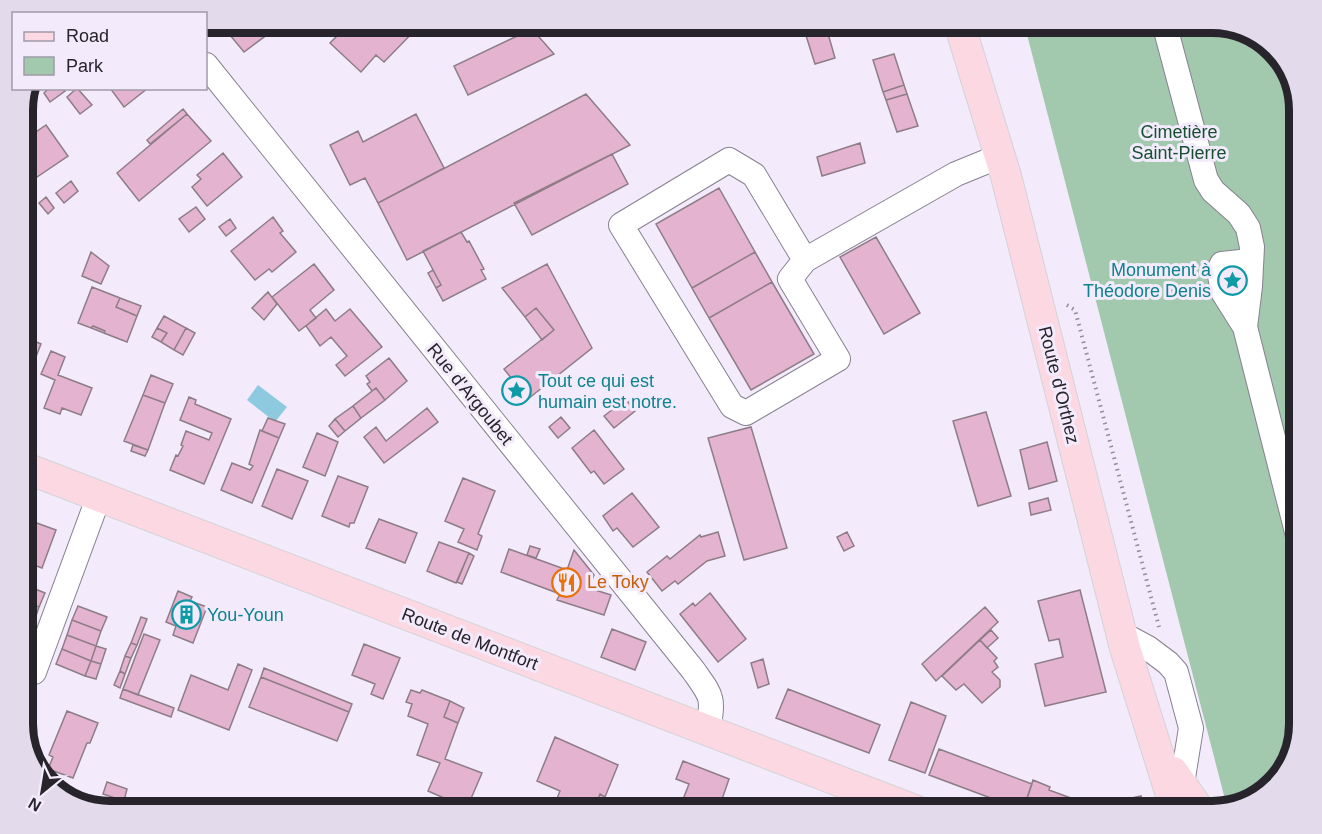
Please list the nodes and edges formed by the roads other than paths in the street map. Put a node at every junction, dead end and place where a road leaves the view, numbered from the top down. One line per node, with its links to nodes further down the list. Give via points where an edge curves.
1 (968, 33): 4 (main road, Route d'Orthez)
2 (1167, 33): 6 (street, via 1206,180 1248,228)
3 (207, 66): 15 (street, Rue d'Argoubet, via 693,670 711,696)
4 (1000, 156): 5 (street, via 956,174); 13 (main road, Route d'Orthez)
5 (805, 260): 5 (street, via 754,175 729,160 621,225 732,406 746,413 838,359 790,279)
6 (1250, 261): 7 (street); 8 (street, via 1222,264 1219,270)
7 (1250, 286): 8 (street); 9 (street)
8 (1223, 292): 9 (street)
9 (1245, 327): 12 (street)
10 (33, 471): 11 (main road, Route de Montfort)
11 (99, 496): 14 (street); 15 (main road, Route de Montfort)
12 (1289, 501)
13 (1122, 634): 16 (main road, Route d'Orthez, via 1158,749); 16 (street, via 1148,648 1176,672 1191,728)
14 (33, 672)
15 (708, 730): 17 (main road, Route de Montfort)
16 (1179, 798)
17 (889, 801)

